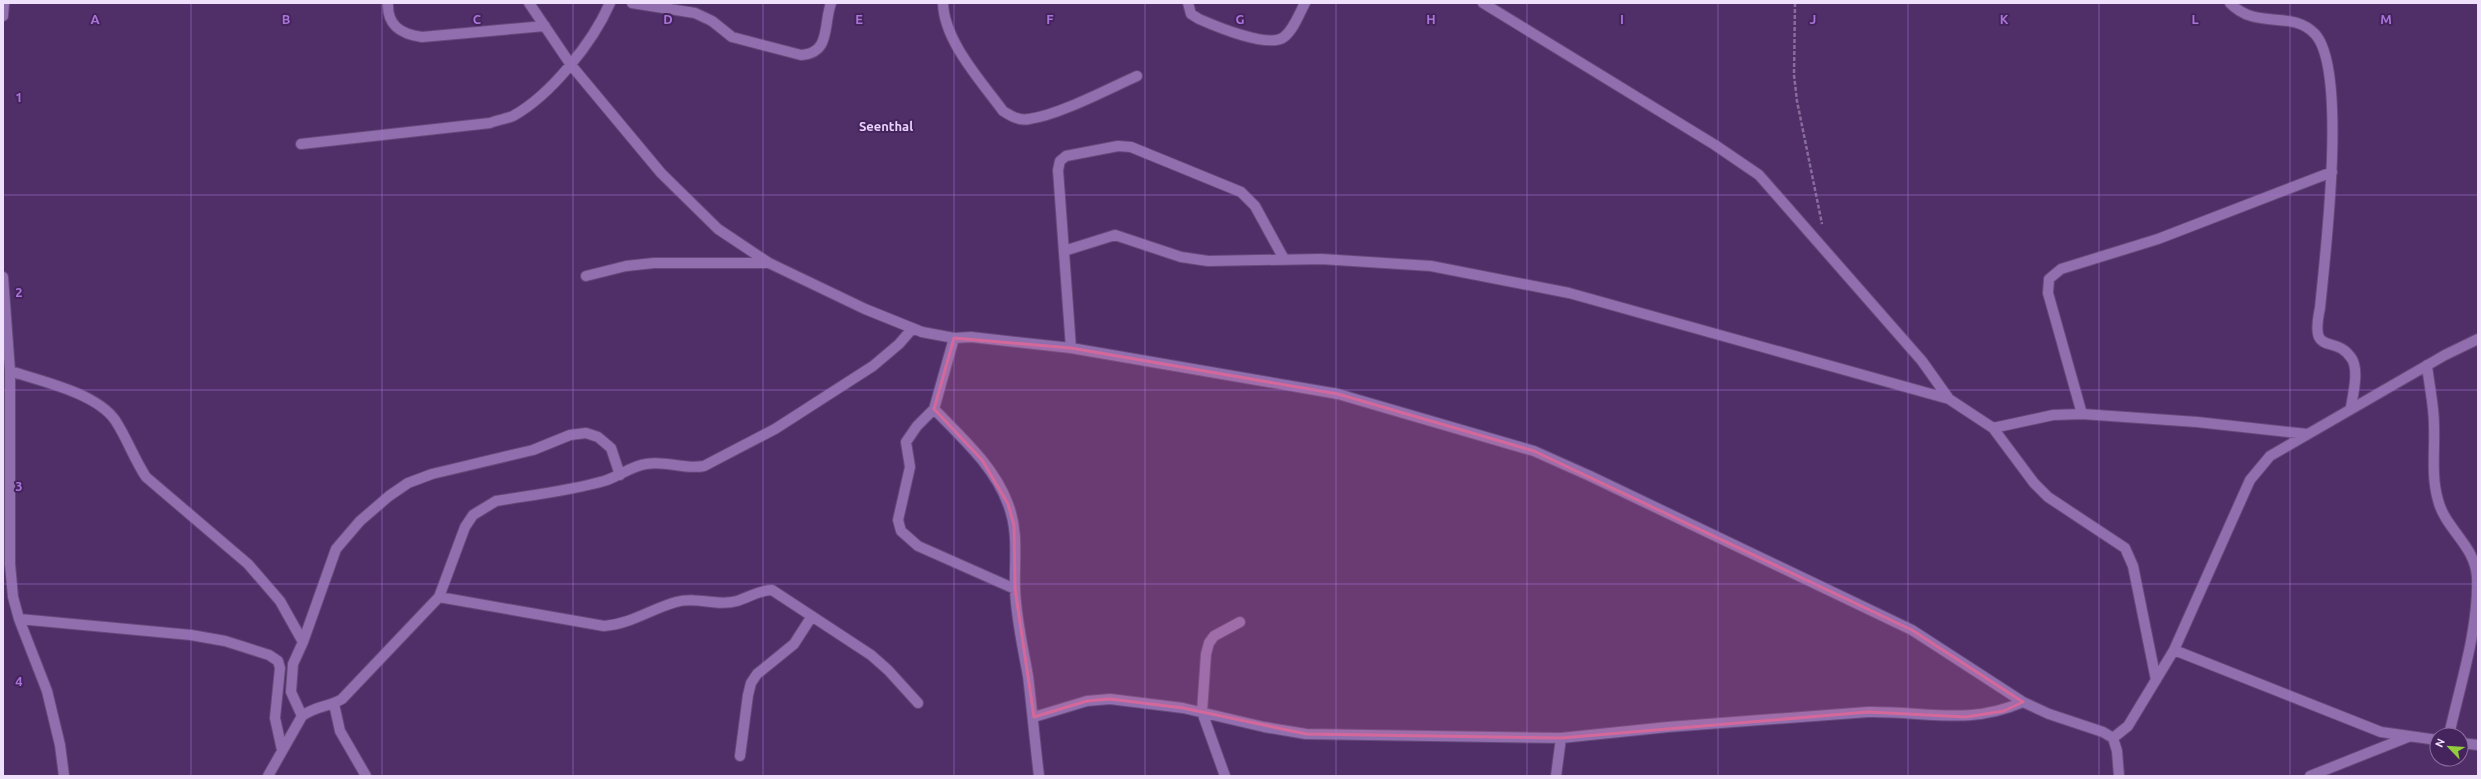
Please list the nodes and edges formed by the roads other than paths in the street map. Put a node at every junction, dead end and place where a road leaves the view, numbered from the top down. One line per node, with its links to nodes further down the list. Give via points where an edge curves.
1 (4, 3): 12 (street)
2 (388, 3): 13 (street, via 388,18 392,25 412,36)
3 (529, 3): 13 (street)
4 (610, 3): 14 (street)
5 (632, 3): 6 (street, via 695,13 712,21 732,37 801,55 813,54 821,47)
6 (831, 3)
7 (943, 3): 15 (street, via 948,28 967,61 1003,111 1011,116 1029,119 1066,107)
8 (1188, 3): 9 (street, via 1191,14 1199,19 1268,42 1283,38 1293,26)
9 (1305, 3)
10 (1483, 3): 29 (street, via 1715,145 1759,176 1922,361)
11 (2230, 3): 17 (street, via 2240,13 2256,19 2284,20 2303,25 2315,34 2325,50 2330,73)
12 (3, 16)
13 (545, 26): 14 (street)
14 (572, 65): 16 (street, via 530,104 512,116 490,122); 20 (street, via 661,173 718,229)
15 (1137, 76)
16 (302, 144)
17 (2332, 172): 30 (street, via 2316,328 2317,336 2344,351 2352,359 2355,368); 33 (street, via 2158,240 2055,272 2049,279 2048,293)
18 (1064, 251): 19 (street, via 1114,235 1181,257 1208,262); 19 (street, via 1058,170 1060,161 1076,153 1118,146 1142,150 1241,192 1255,206); 26 (street)
19 (1284, 259): 29 (street, via 1431,266 1569,293)
20 (769, 263): 21 (street, via 654,263 626,266); 23 (street)
21 (586, 276)
22 (3, 278): 28 (street)
23 (912, 329): 24 (street); 36 (street, via 899,344 872,366 775,429 704,466 691,468 651,463)
24 (954, 338): 26 (street, via 971,337); 31 (street)
25 (2478, 339): 27 (street)
26 (1071, 348): 47 (street, via 1338,394 1534,451 1912,630)
27 (2427, 365): 30 (street); 37 (street, via 2434,423 2434,482 2438,502 2448,521 2470,551)
28 (10, 371): 32 (street); 44 (street, via 89,399 104,409 115,420 135,461 146,477 248,564 280,601)
29 (1949, 399): 34 (street)
30 (2351, 407): 35 (street)
31 (934, 409): 38 (street, via 982,460 1008,504 1014,525 1016,548); 38 (street, via 906,442 910,467 898,520 901,531 918,546)
32 (7, 412): 39 (street, via 10,564)
33 (2082, 414): 34 (street, via 2054,415); 35 (street, via 2197,422)
34 (1993, 428): 46 (street, via 2048,498 2125,548 2133,566)
35 (2307, 434): 45 (street, via 2270,456 2250,480)
36 (620, 475): 40 (street, via 584,487 496,501 483,506 465,527); 44 (street, via 611,448 598,437 586,433 570,435 533,450 432,474 408,483 360,521 336,549)
37 (2477, 576): 53 (street, via 2476,607)
38 (1015, 589): 52 (street)
39 (8, 596): 42 (street)
40 (439, 597): 41 (street, via 604,626 628,622 684,600 729,602 772,590); 49 (street, via 351,691)
41 (812, 616): 48 (street, via 871,655); 59 (street, via 794,644 757,674 752,683 748,695)
42 (19, 619): 58 (street, via 191,635 225,641 269,655 278,661 280,668 275,718); 60 (street, via 47,691 60,745)
43 (1240, 622): 50 (street, via 1219,632 1209,643)
44 (303, 642): 51 (street, via 293,664 291,679 291,692)
45 (2174, 650): 46 (street); 54 (street, via 2381,732)
46 (2156, 680): 56 (street, via 2128,726)
47 (2023, 702): 55 (street, via 2004,711 1966,717 1895,711 1868,712); 56 (street)
48 (918, 703)
49 (334, 704): 51 (street, via 316,707); 62 (street, via 340,731)
50 (1202, 712): 52 (street, via 1099,699); 55 (street, via 1306,734); 64 (street)
51 (302, 716): 58 (street)
52 (1034, 717): 63 (street)
53 (2451, 727)
54 (2409, 737): 57 (street); 67 (street)
55 (1560, 738): 65 (street)
56 (2113, 738): 66 (street)
57 (2429, 739)
58 (282, 750): 61 (street)
59 (740, 756)
60 (64, 776)
61 (268, 776)
62 (366, 776)
63 (1039, 776)
64 (1225, 776)
65 (1556, 776)
66 (2119, 776)
67 (2310, 776)

